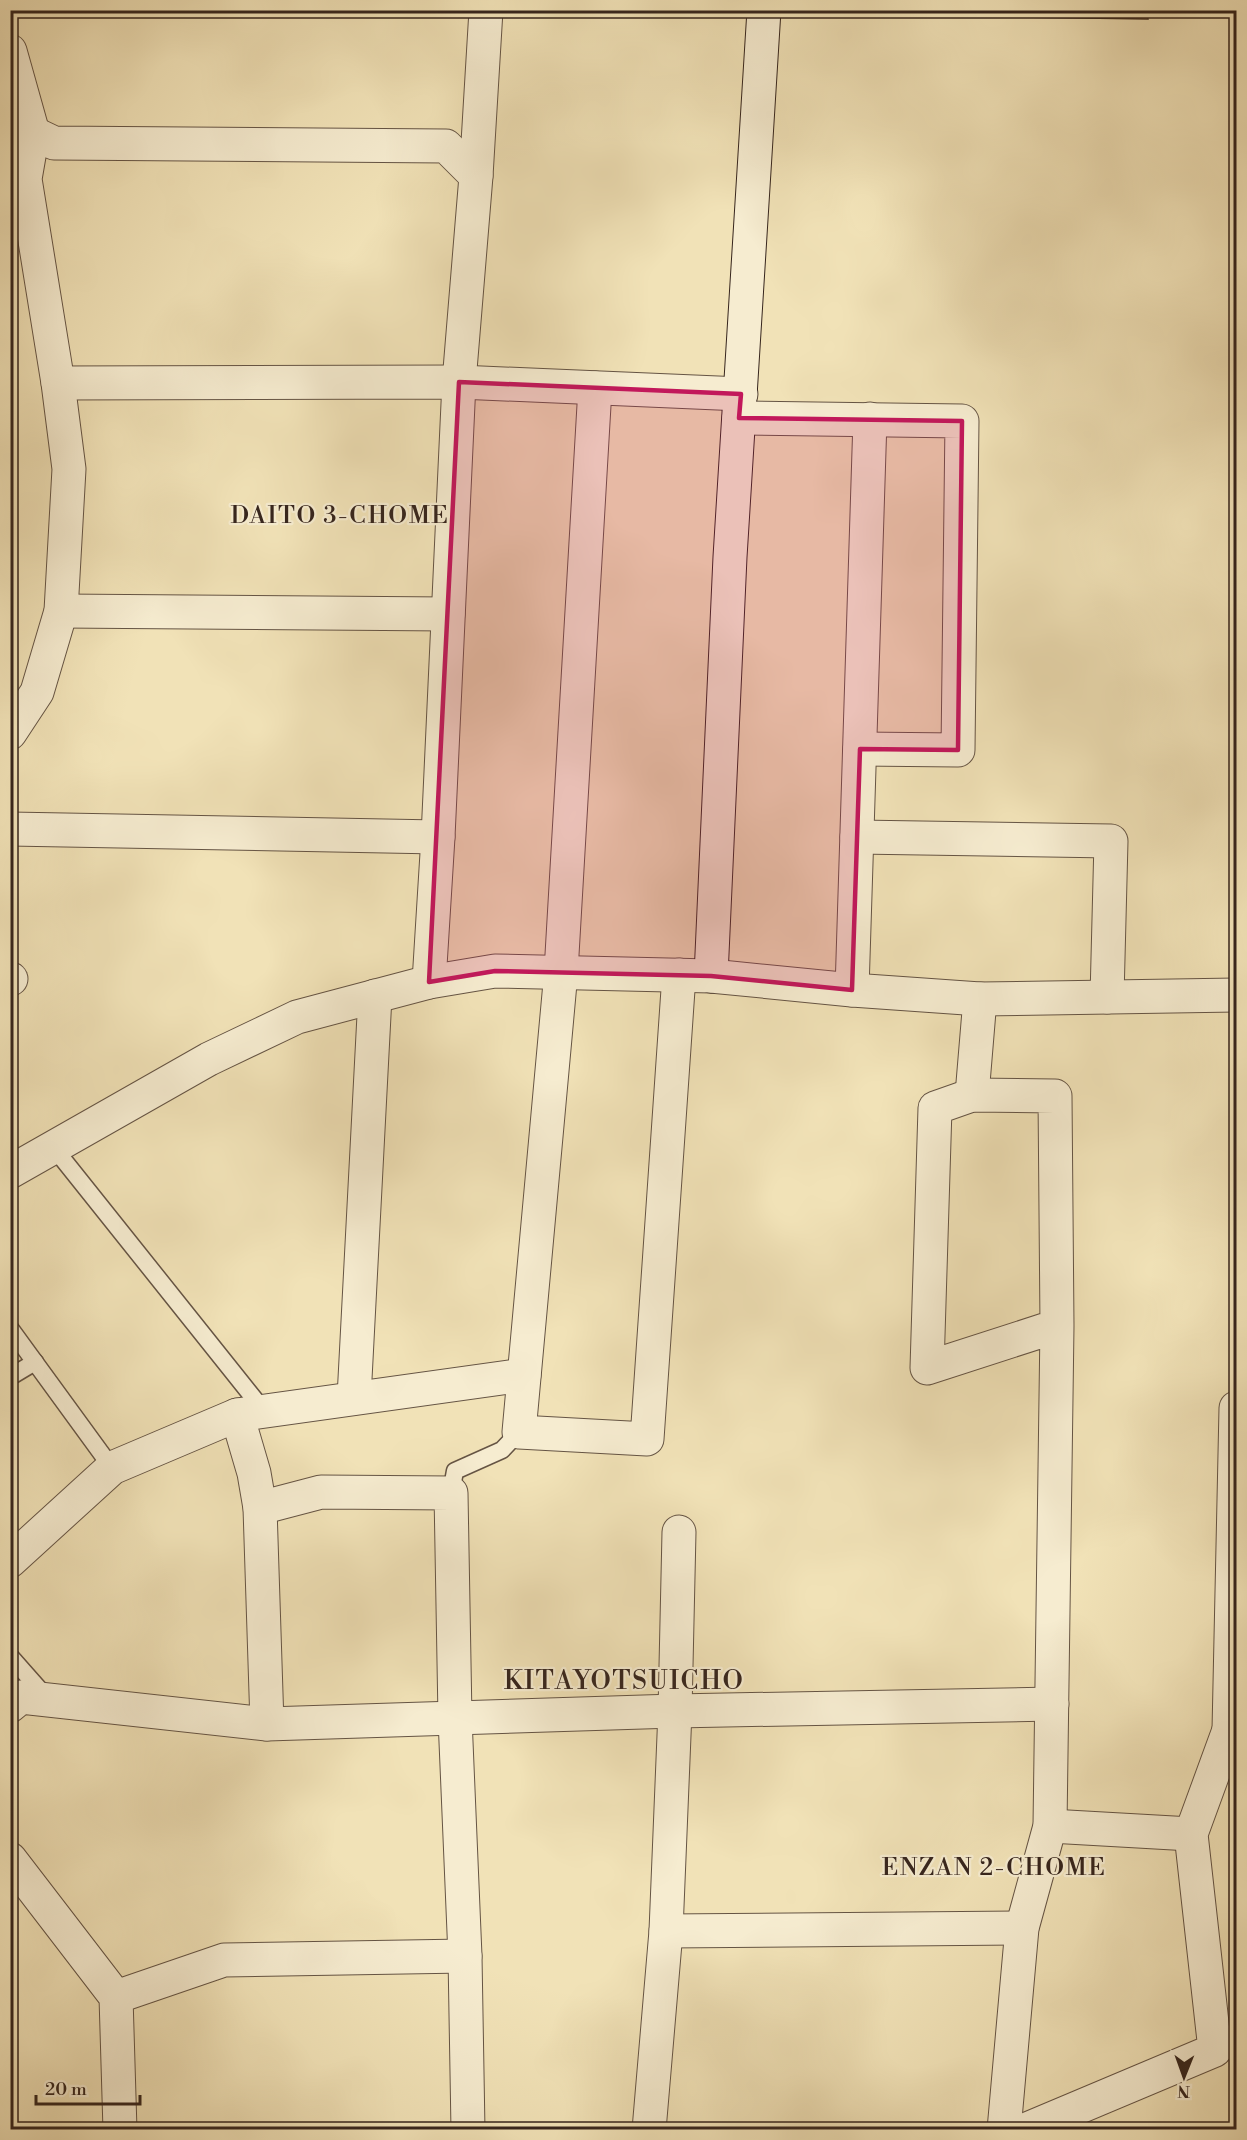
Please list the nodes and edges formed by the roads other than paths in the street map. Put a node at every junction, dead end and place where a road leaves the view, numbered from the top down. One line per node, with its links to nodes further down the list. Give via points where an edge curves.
1 (486, 10): 5 (street)
2 (764, 10): 9 (street)
3 (10, 51): 4 (street)
4 (33, 133): 5 (street, via 54,143 446,146); 7 (street, via 25,179)
5 (476, 176): 6 (street)
6 (459, 382): 7 (street); 8 (street); 12 (street)
7 (58, 383): 11 (street, via 69,469)
8 (595, 388): 9 (street); 18 (street)
9 (740, 406): 10 (street); 20 (street)
10 (870, 419): 14 (street); 14 (street, via 962,420 958,750)
11 (61, 611): 12 (street); 13 (street, via 37,692)
12 (448, 614): 16 (street)
13 (10, 733)
14 (860, 749): 17 (street)
15 (10, 829): 16 (street)
16 (438, 837): 21 (street)
17 (857, 837): 22 (street); 25 (street, via 1111,841)
18 (561, 972): 19 (street); 21 (street, via 495,971); 33 (street)
19 (679, 975): 20 (street); 38 (street, via 647,1438)
20 (711, 976): 22 (street)
21 (429, 982): 24 (street)
22 (852, 990): 26 (street)
23 (1236, 995): 25 (street)
24 (375, 996): 28 (street, via 297,1017 209,1059); 35 (street)
25 (1107, 998): 26 (street)
26 (980, 999): 27 (street)
27 (972, 1095): 30 (street, via 1055,1096); 30 (street, via 935,1108 927,1368)
28 (54, 1148): 29 (street); 37 (lane)
29 (10, 1172)
30 (1058, 1326): 46 (street)
31 (10, 1328): 32 (lane)
32 (35, 1362): 34 (lane); 39 (lane)
33 (524, 1375): 35 (street); 38 (street)
34 (10, 1377)
35 (354, 1398): 37 (street)
36 (1236, 1408): 51 (street)
37 (251, 1413): 39 (street); 41 (street)
38 (519, 1432): 40 (lane, via 502,1450 455,1471)
39 (112, 1468): 43 (street)
40 (452, 1493): 41 (street, via 321,1491); 49 (street)
41 (260, 1508): 50 (street)
42 (679, 1532): 48 (street)
43 (10, 1561)
44 (10, 1656): 45 (lane)
45 (48, 1700): 47 (street, via 21,1697); 50 (street)
46 (1052, 1704): 48 (street); 52 (street)
47 (10, 1706)
48 (675, 1711): 49 (street); 56 (street)
49 (454, 1718): 50 (street); 57 (street)
50 (267, 1724)
51 (1233, 1730): 53 (street)
52 (1050, 1826): 53 (street); 55 (street)
53 (1191, 1834): 63 (street, via 1215,2050)
54 (10, 1859): 58 (street)
55 (1022, 1928): 56 (street); 62 (street)
56 (666, 1930): 61 (street)
57 (465, 1956): 58 (street, via 224,1960); 60 (street)
58 (116, 1997): 59 (street)
59 (120, 2130)
60 (468, 2130)
61 (649, 2130)
62 (1004, 2130)
63 (1025, 2130)

